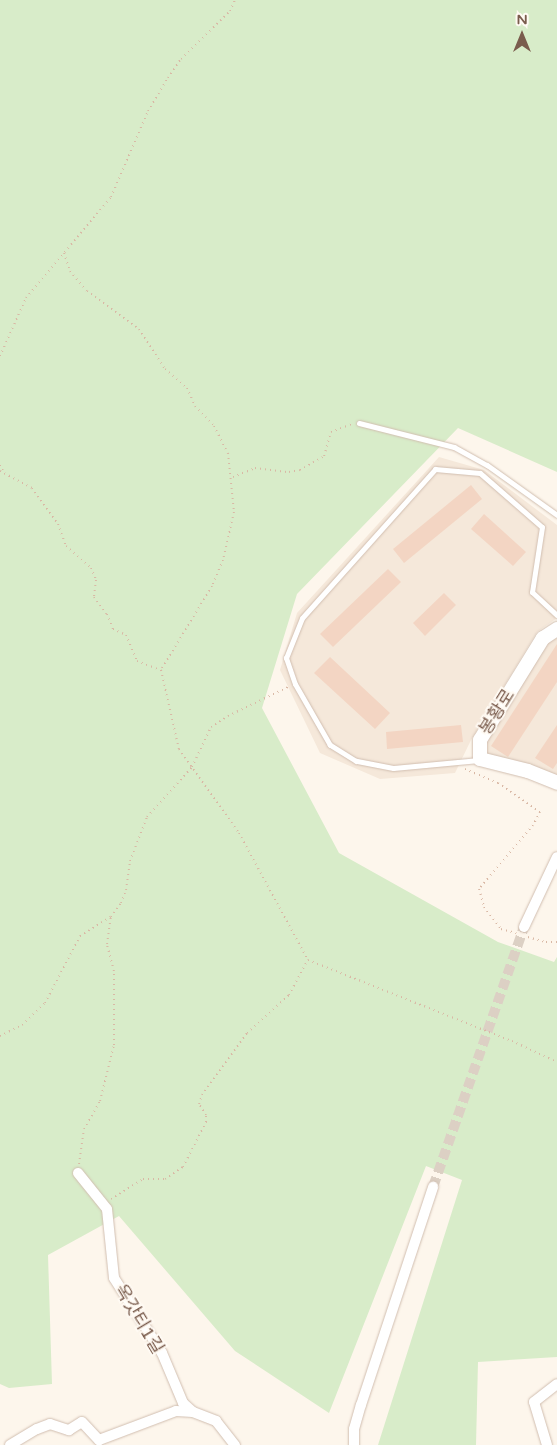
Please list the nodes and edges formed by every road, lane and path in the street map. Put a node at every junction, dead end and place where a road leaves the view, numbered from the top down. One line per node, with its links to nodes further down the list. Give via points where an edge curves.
1 (236, 0): 2 (path, via 226,16 176,66 148,111 111,197)
2 (64, 253): 3 (path, via 26,298); 7 (path, via 70,271 87,292 140,329 165,369 187,388 195,406 207,417 223,442)
3 (0, 356)
4 (359, 424): 7 (path, via 334,430 329,436 324,456 300,470 255,468); 8 (lane, via 454,447 487,465)
5 (0, 465): 6 (path)
6 (2, 471): 11 (path, via 32,488 58,524 66,546 91,568 96,580 94,597 113,629 126,636 137,661)
7 (232, 477): 11 (path, via 234,516 219,573)
8 (557, 515)
9 (557, 615): 12 (lane, via 532,592 542,527 480,474 435,469 302,618 286,658)
10 (557, 629): 13 (street, 봉황로, via 543,638 480,740)
11 (162, 670): 15 (path, via 176,741)
12 (295, 684): 14 (lane, via 330,745 356,761 393,768); 15 (path, via 216,723)
13 (480, 760): 14 (lane); 16 (street, 봉황로, via 528,771)
14 (462, 761): 20 (path, via 465,770 498,783 540,812 479,889 484,907 501,929)
15 (192, 767): 18 (path, via 147,817 130,861 124,897); 21 (path, via 239,833)
16 (557, 783)
17 (557, 857): 19 (street)
18 (111, 917): 22 (path, via 80,936 45,1003 22,1025); 24 (path, via 107,944 114,971 114,1045 100,1100 84,1129)
19 (524, 927)
20 (557, 942)
21 (308, 960): 23 (path); 26 (path, via 289,995 247,1033 202,1096 199,1104 206,1115 206,1122 183,1167 165,1179 143,1178)
22 (0, 1036)
23 (557, 1062)
24 (78, 1173): 26 (street, 옥갓티1길)
25 (433, 1187): 32 (street, via 363,1396 354,1429)
26 (104, 1205): 28 (street, 옥갓티1길, via 114,1278 162,1353 183,1403)
27 (557, 1384): 33 (street, via 534,1402)
28 (193, 1412): 29 (street, via 176,1411); 31 (street, via 216,1421)
29 (98, 1442): 30 (street, via 82,1422 69,1430 50,1424)
30 (10, 1445)
31 (235, 1445)
32 (354, 1445)
33 (547, 1445)

